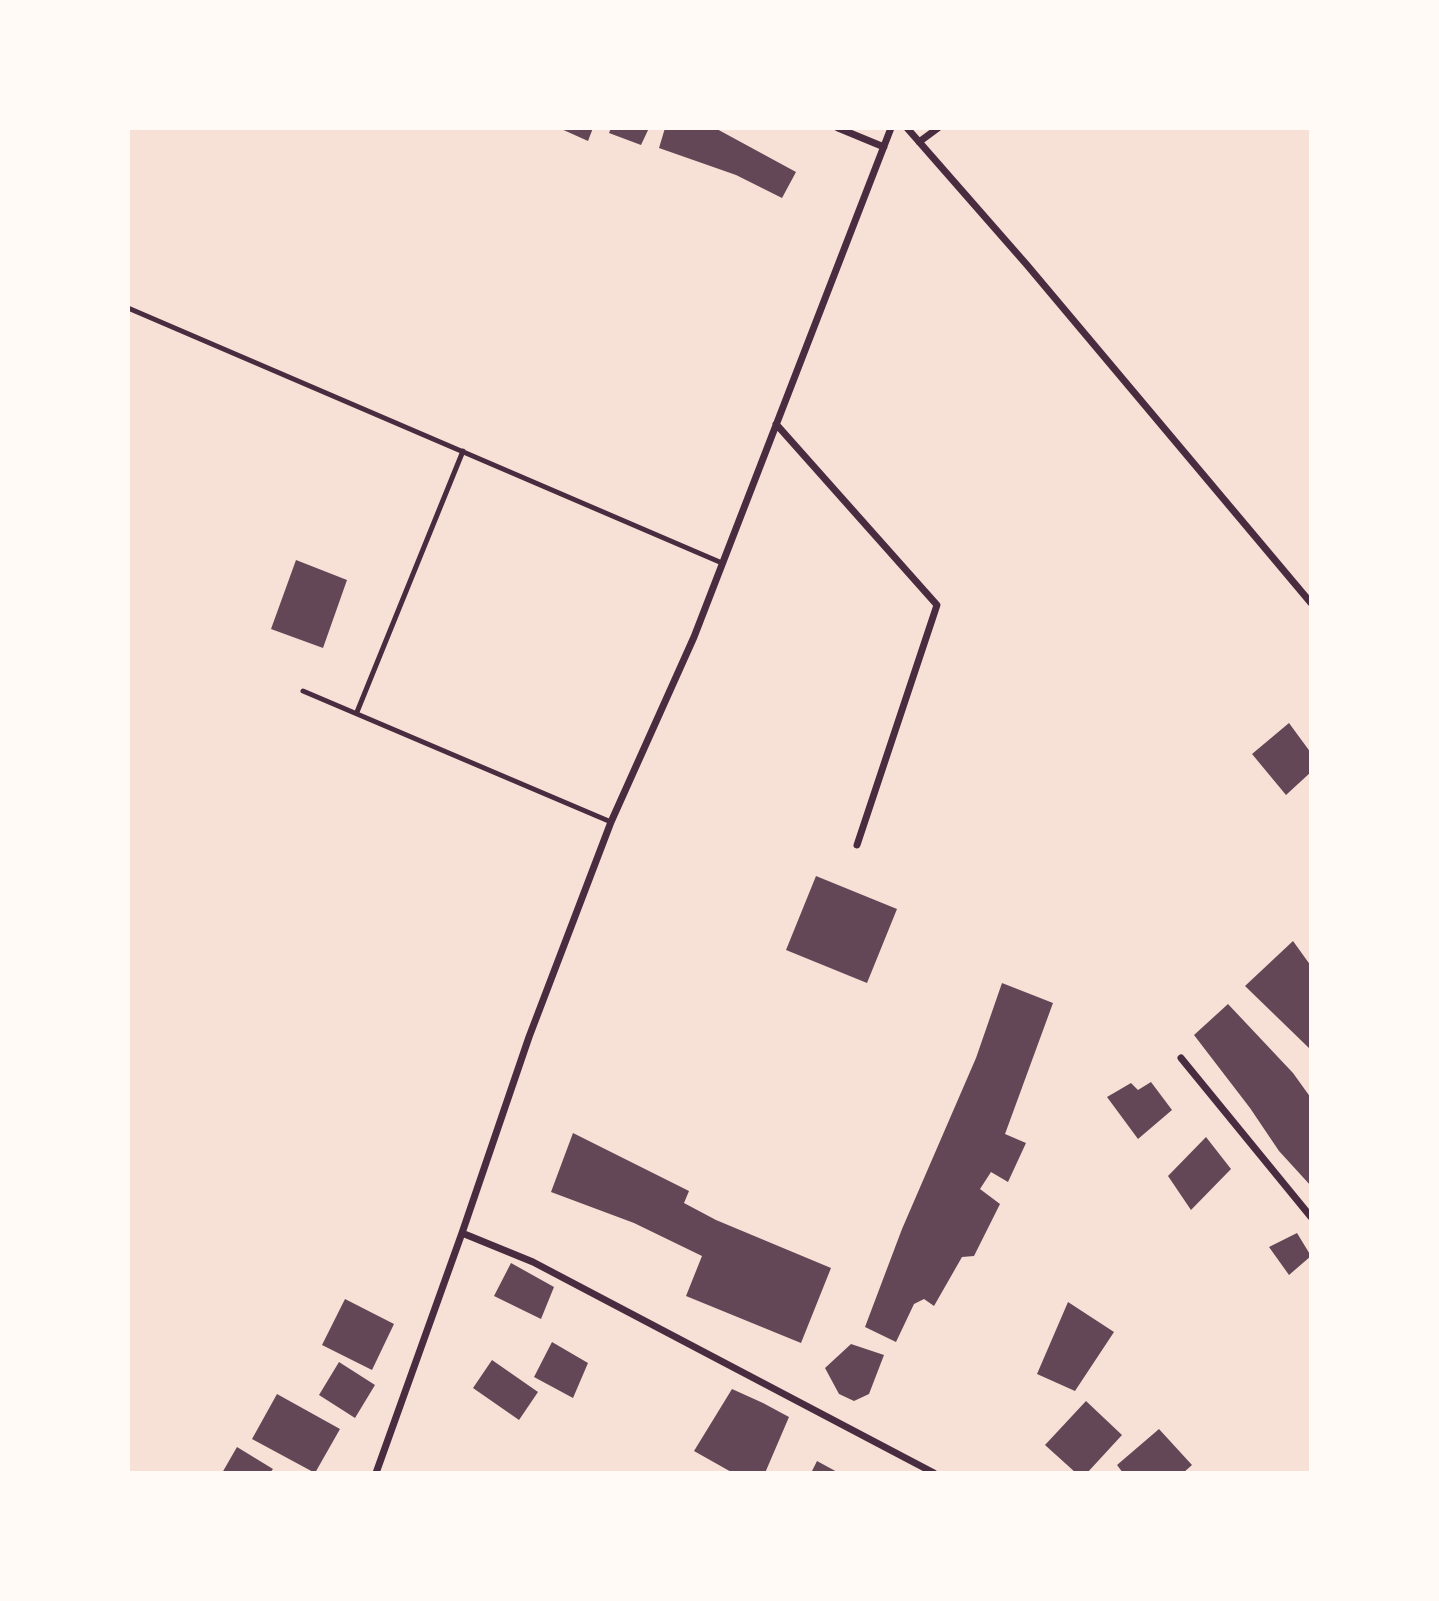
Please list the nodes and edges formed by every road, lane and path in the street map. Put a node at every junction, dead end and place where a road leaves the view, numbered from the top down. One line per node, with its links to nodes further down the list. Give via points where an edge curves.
1 (838, 128): 6 (street)
2 (891, 128): 6 (street)
3 (907, 128): 5 (street)
4 (938, 128): 5 (street)
5 (919, 142): 11 (street)
6 (884, 147): 8 (street)
7 (128, 308): 9 (lane)
8 (776, 424): 10 (street); 15 (street, via 937,605)
9 (463, 451): 10 (lane); 13 (lane)
10 (722, 563): 14 (street)
11 (1311, 603)
12 (303, 691): 13 (lane)
13 (357, 712): 14 (lane)
14 (611, 822): 18 (street, via 529,1037)
15 (857, 845)
16 (1181, 1058): 17 (street)
17 (1311, 1217)
18 (462, 1233): 19 (street); 20 (street, via 533,1262)
19 (376, 1473)
20 (934, 1473)

